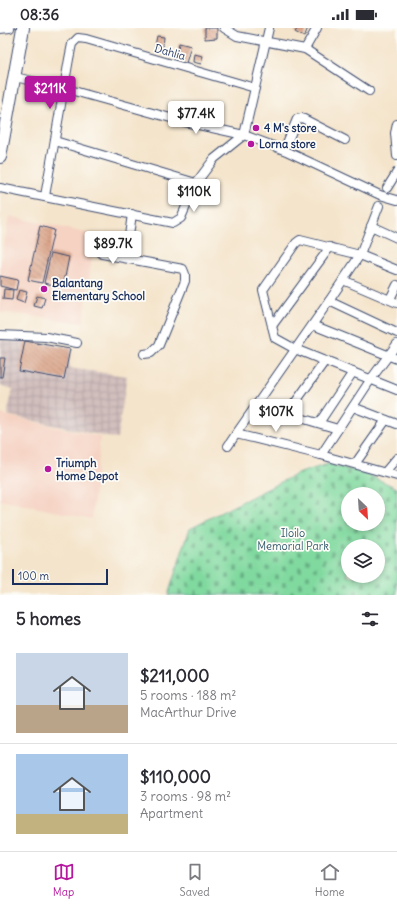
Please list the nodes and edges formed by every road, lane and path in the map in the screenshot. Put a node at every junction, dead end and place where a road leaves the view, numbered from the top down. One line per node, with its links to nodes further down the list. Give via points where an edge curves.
1 (10, 28): 6 (street)
2 (23, 28): 9 (main road)
3 (224, 28): 7 (street, via 236,36)
4 (269, 28): 7 (street)
5 (317, 28): 8 (street)
6 (0, 29)
7 (266, 41): 8 (street); 11 (street)
8 (305, 49): 12 (street)
9 (15, 77): 10 (street); 17 (main road)
10 (63, 88): 11 (street, Dahlia, via 72,44 78,38); 14 (street, via 185,122); 16 (street)
11 (255, 88): 14 (street)
12 (369, 91)
13 (397, 124): 19 (street)
14 (244, 135): 18 (street); 22 (street, via 214,159)
15 (345, 140): 18 (street, via 302,118 297,119)
16 (55, 141): 22 (street); 25 (street)
17 (1, 142): 20 (main road)
18 (284, 150): 26 (street)
19 (397, 156)
20 (0, 157)
21 (397, 172): 24 (street)
22 (196, 183): 29 (street, via 177,222)
23 (0, 188): 25 (street)
24 (387, 188)
25 (45, 196): 29 (street)
26 (391, 199): 27 (street)
27 (397, 205)
28 (379, 206): 30 (street)
29 (132, 214): 35 (street)
30 (372, 226): 31 (street); 34 (street)
31 (397, 238)
32 (330, 247): 34 (street); 42 (street); 42 (street, via 300,240 296,242 263,290)
33 (102, 254): 35 (street)
34 (360, 255): 36 (street); 37 (street)
35 (126, 257): 48 (street, via 183,269 186,274 159,345 151,353)
36 (397, 270)
37 (343, 280): 39 (street); 40 (street)
38 (397, 285): 39 (street)
39 (393, 301)
40 (329, 302): 41 (street); 43 (street)
41 (313, 325): 47 (street); 49 (street)
42 (272, 326): 47 (street, via 274,337)
43 (397, 332)
44 (0, 335): 45 (street, via 46,337)
45 (77, 343)
46 (397, 344): 49 (street)
47 (295, 349): 51 (street); 60 (street)
48 (144, 354)
49 (388, 356): 50 (street); 53 (street)
50 (397, 359)
51 (325, 361): 52 (street); 57 (street, via 287,413 289,416)
52 (353, 372): 53 (street); 57 (street)
53 (371, 379): 54 (street); 55 (street)
54 (397, 390)
55 (353, 407): 56 (street); 59 (street)
56 (386, 420): 58 (street); 64 (street)
57 (319, 423): 59 (street)
58 (397, 424)
59 (338, 429): 62 (street)
60 (236, 434): 61 (street); 62 (street)
61 (228, 446)
62 (321, 455): 64 (street)
63 (397, 458): 65 (street)
64 (355, 464): 65 (street)
65 (385, 472): 66 (street)
66 (397, 476)

